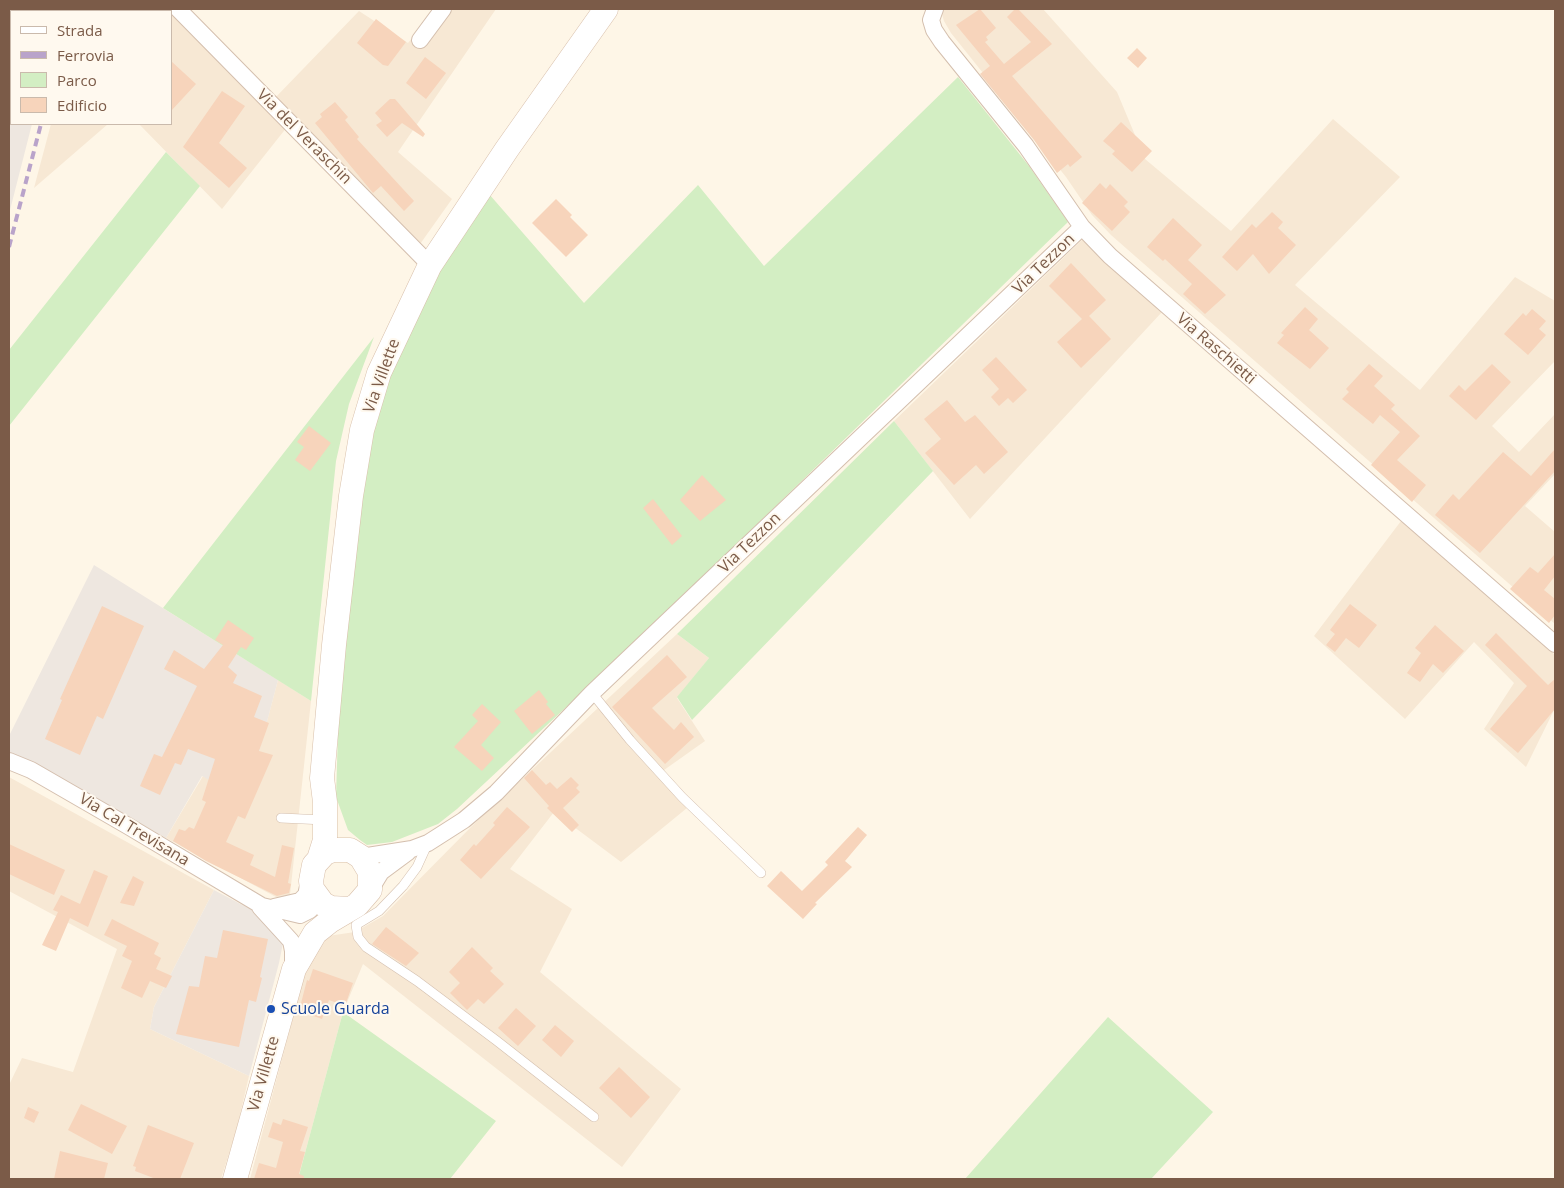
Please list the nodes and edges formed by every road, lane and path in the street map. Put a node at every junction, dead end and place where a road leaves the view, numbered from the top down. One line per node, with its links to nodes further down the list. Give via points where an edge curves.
1 (178, 9): 7 (street, Via del Veraschin)
2 (443, 9): 5 (street)
3 (606, 9): 7 (street, Via Villette, via 507,148)
4 (935, 9): 6 (street, Via Raschietti, via 931,20 942,42 1026,146)
5 (420, 40)
6 (1082, 227): 8 (street, Via Raschietti, via 1136,280); 9 (street, Via Tezzon)
7 (430, 265): 11 (street, Via Villette, via 379,373 362,430 334,645 322,778)
8 (1555, 644)
9 (592, 693): 13 (street, Via Tezzon, via 496,793 464,820); 17 (lane, via 682,797)
10 (9, 761): 20 (street, Via Cal Trevisana, via 31,770)
11 (325, 811): 12 (lane); 15 (street, Via Villette); 16 (street, Via Villette, via 325,840)
12 (281, 818)
13 (428, 843): 14 (street, Via Tezzon); 23 (lane, via 417,867 403,886 379,911 356,925 358,937 366,947 498,1041)
14 (412, 849): 15 (street, Via Tezzon); 18 (street, Via Tezzon, via 381,872)
15 (356, 854): 16 (street, via 333,850); 18 (street, Via Villette, via 370,872)
16 (315, 866): 19 (street, Via Villette, via 312,889); 20 (street, via 306,895 300,901 283,906)
17 (761, 873)
18 (370, 890): 21 (street, Via Villette, via 365,898)
19 (321, 902): 20 (street, Via Cal Trevisana, via 300,915); 21 (street, via 331,908); 22 (street, Via Villette, via 298,940)
20 (259, 905): 22 (street, Via Cal Trevisana, via 290,941 294,951)
21 (348, 909): 22 (street, Via Villette, via 315,933)
22 (294, 971): 24 (street, Via Villette)
23 (594, 1117)
24 (235, 1179)

